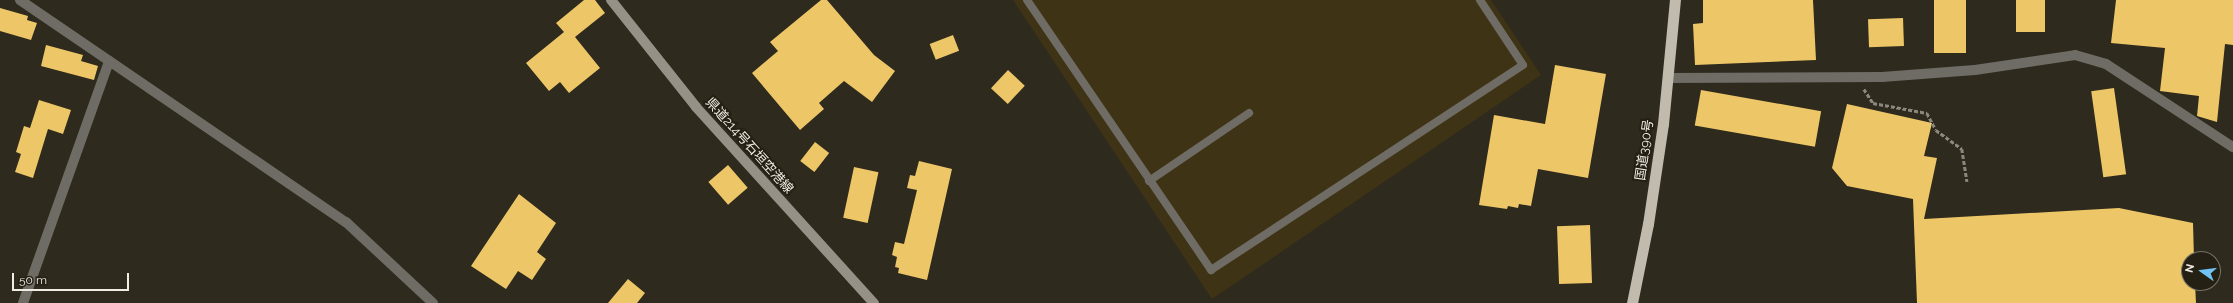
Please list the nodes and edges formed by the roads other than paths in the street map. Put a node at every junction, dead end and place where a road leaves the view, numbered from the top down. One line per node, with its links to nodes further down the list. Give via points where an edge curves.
1 (20, 0): 6 (street)
2 (611, 0): 13 (main road, 県道214号石垣空港線, via 696,107)
3 (1027, 0): 10 (lane)
4 (1480, 0): 10 (lane, via 1523,64 1211,270)
5 (1675, 0): 7 (highway, 国道390号)
6 (109, 61): 11 (street); 12 (street, via 346,222)
7 (1669, 78): 9 (street, via 1858,78 1975,70 2075,54 2093,57); 14 (highway, 国道390号, via 1648,224)
8 (1249, 112): 10 (lane)
9 (2233, 147)
10 (1149, 181)
11 (24, 303)
12 (433, 303)
13 (874, 303)
14 (1632, 303)

